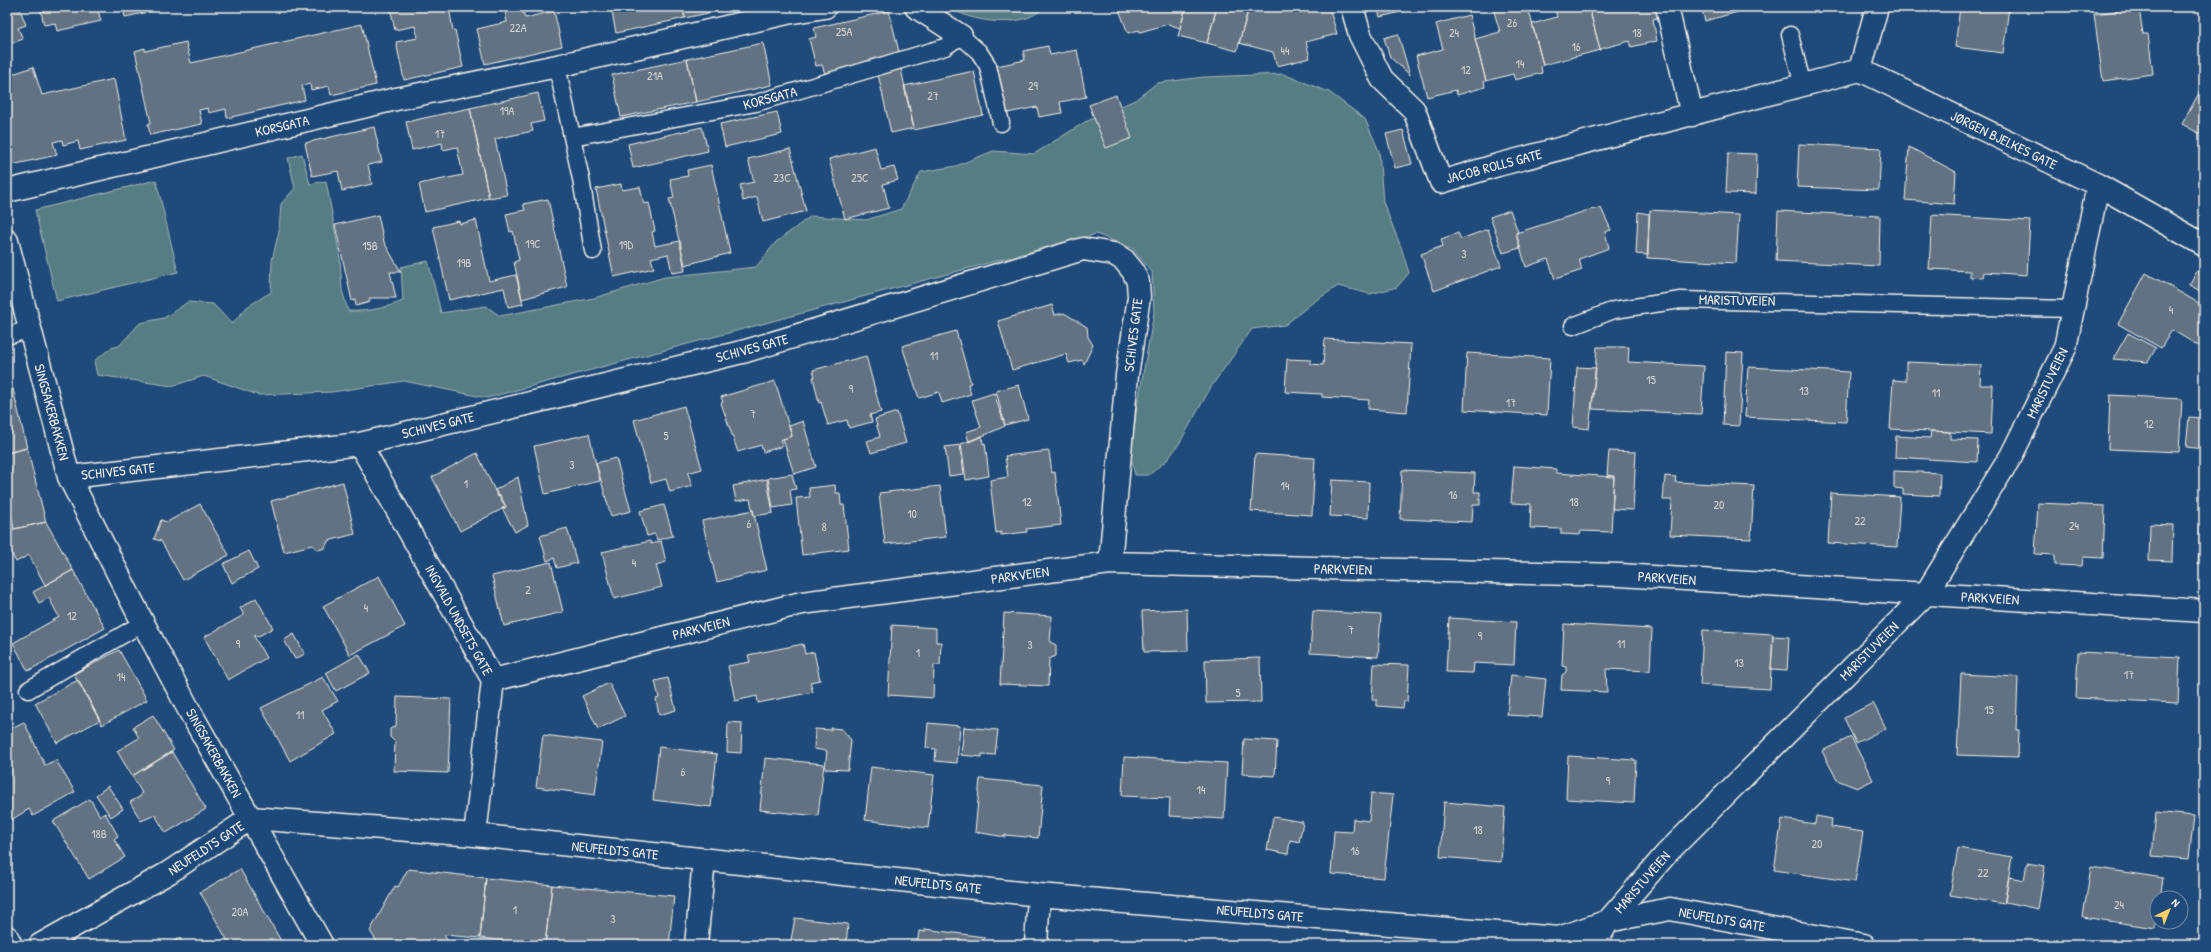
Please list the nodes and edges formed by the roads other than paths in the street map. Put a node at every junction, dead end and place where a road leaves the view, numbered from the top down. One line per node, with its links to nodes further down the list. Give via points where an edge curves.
1 (825, 7): 8 (street, KORSGATA, via 779,15)
2 (916, 7): 7 (street)
3 (1352, 7): 11 (street, JACOB ROLLS GATE, via 1360,35 1382,79 1414,110 1441,182)
4 (1667, 7): 11 (street)
5 (1877, 7): 9 (street)
6 (1790, 35): 10 (lane)
7 (961, 36): 12 (lane, via 979,52 988,66); 13 (lane, KORSGATA, via 945,47 756,103)
8 (557, 66): 13 (lane); 15 (street, KORSGATA, via 396,99)
9 (1860, 70): 10 (street, JACOB ROLLS GATE); 14 (street, JØRGEN BJELKES GATE)
10 (1803, 86): 11 (street, JACOB ROLLS GATE)
11 (1692, 115)
12 (1001, 123)
13 (572, 137): 18 (lane)
14 (2098, 185): 17 (street, JØRGEN BJELKES GATE); 19 (street, MARISTUVEIEN)
15 (7, 191)
16 (7, 241): 21 (street, SINGSAKERBAKKEN)
17 (2204, 245)
18 (593, 251)
19 (2073, 309): 20 (lane, MARISTUVEIEN, via 1681,300 1614,310); 26 (street, MARISTUVEIEN, via 2065,348 2011,456)
20 (1573, 326)
21 (30, 329): 22 (lane); 24 (street, SINGSAKERBAKKEN)
22 (7, 336)
23 (360, 444): 24 (street, SCHIVES GATE); 25 (street, SCHIVES GATE, via 746,351 1083,249 1098,250 1114,254 1124,260 1135,276 1139,297 1127,375); 29 (street, INGVALD UNDSETS GATE)
24 (69, 477): 28 (street, SINGSAKERBAKKEN)
25 (1110, 563): 26 (street, PARKVEIEN, via 1620,575); 29 (street, PARKVEIEN, via 802,604)
26 (1925, 595): 27 (street, PARKVEIEN); 35 (street, MARISTUVEIEN, via 1667,854)
27 (2204, 611)
28 (143, 623): 30 (lane); 31 (street, SINGSAKERBAKKEN)
29 (493, 680): 32 (street, INGVALD UNDSETS GATE)
30 (28, 690)
31 (250, 818): 32 (street, NEUFELDTS GATE); 38 (street, NEUFELDTS GATE, via 168,873); 39 (street, SINGSAKERBAKKEN)
32 (475, 835): 33 (street, NEUFELDTS GATE)
33 (704, 860): 34 (street, NEUFELDTS GATE); 40 (street)
34 (1039, 895): 35 (street, NEUFELDTS GATE, via 1559,938); 41 (street)
35 (1608, 921): 42 (street, MARISTUVEIEN); 43 (street, NEUFELDTS GATE, via 1670,909)
36 (7, 937): 37 (street)
37 (11, 945)
38 (40, 945)
39 (322, 945)
40 (696, 945)
41 (1036, 945)
42 (1595, 945)
43 (1864, 945)

